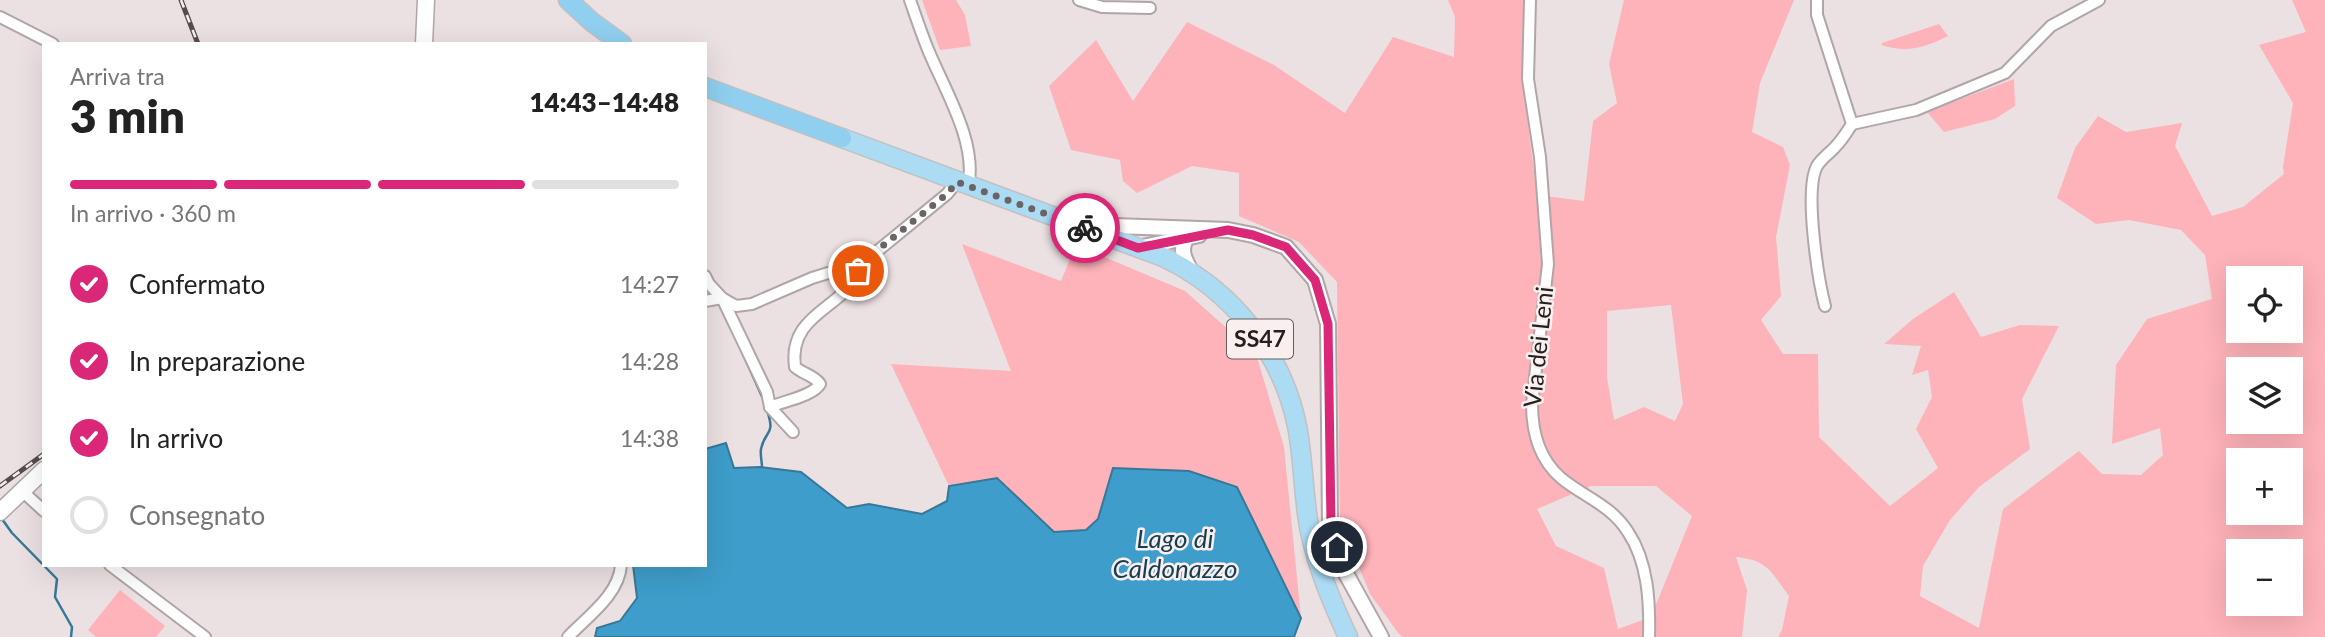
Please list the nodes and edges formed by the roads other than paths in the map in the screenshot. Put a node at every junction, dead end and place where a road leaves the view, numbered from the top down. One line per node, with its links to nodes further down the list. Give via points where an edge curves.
1 (426, 0): 11 (main road)
2 (568, 0): 12 (highway)
3 (910, 0): 16 (street, via 959,115 970,166)
4 (1079, 0): 8 (street, via 1102,7)
5 (1530, 0): 39 (street, Via dei Leni, via 1528,79 1540,157 1548,264 1532,422 1539,450 1560,477 1602,504 1629,532 1643,566 1650,603)
6 (1816, 0): 14 (street)
7 (2099, 0): 14 (street, via 2051,26 2005,73 1916,110)
8 (1150, 8)
9 (0, 17): 10 (street)
10 (49, 42)
11 (424, 42)
12 (619, 42)
13 (707, 88): 15 (highway, SS47)
14 (1852, 124): 27 (street, via 1817,166 1814,181 1812,223)
15 (842, 138): 16 (main road, SS47)
16 (962, 184): 17 (main road, SS47); 22 (street)
17 (1075, 225): 18 (street); 21 (main road, SS47)
18 (1147, 227): 19 (street); 21 (street, via 1135,237)
19 (1228, 230): 20 (street); 38 (street, via 1286,247 1315,280 1328,324 1331,524 1344,570)
20 (1188, 236): 21 (street); 23 (street, via 1183,253)
21 (1137, 247): 23 (main road, SS47)
22 (859, 265): 25 (street, via 812,278 752,304 736,306); 28 (street, via 846,288 799,331 795,367 816,378 818,389)
23 (1192, 273): 37 (main road, SS47, via 1232,306 1271,353 1297,426 1310,530 1324,585)
24 (707, 279): 25 (street)
25 (722, 298): 26 (street); 28 (street)
26 (707, 301)
27 (1825, 306)
28 (770, 407): 29 (street)
29 (793, 432)
30 (42, 472): 31 (main road)
31 (10, 502): 32 (street)
32 (42, 510)
33 (113, 567): 35 (street)
34 (621, 567): 36 (street, via 611,593)
35 (205, 637)
36 (568, 637)
37 (1348, 637)
38 (1381, 637)
39 (1649, 637)

